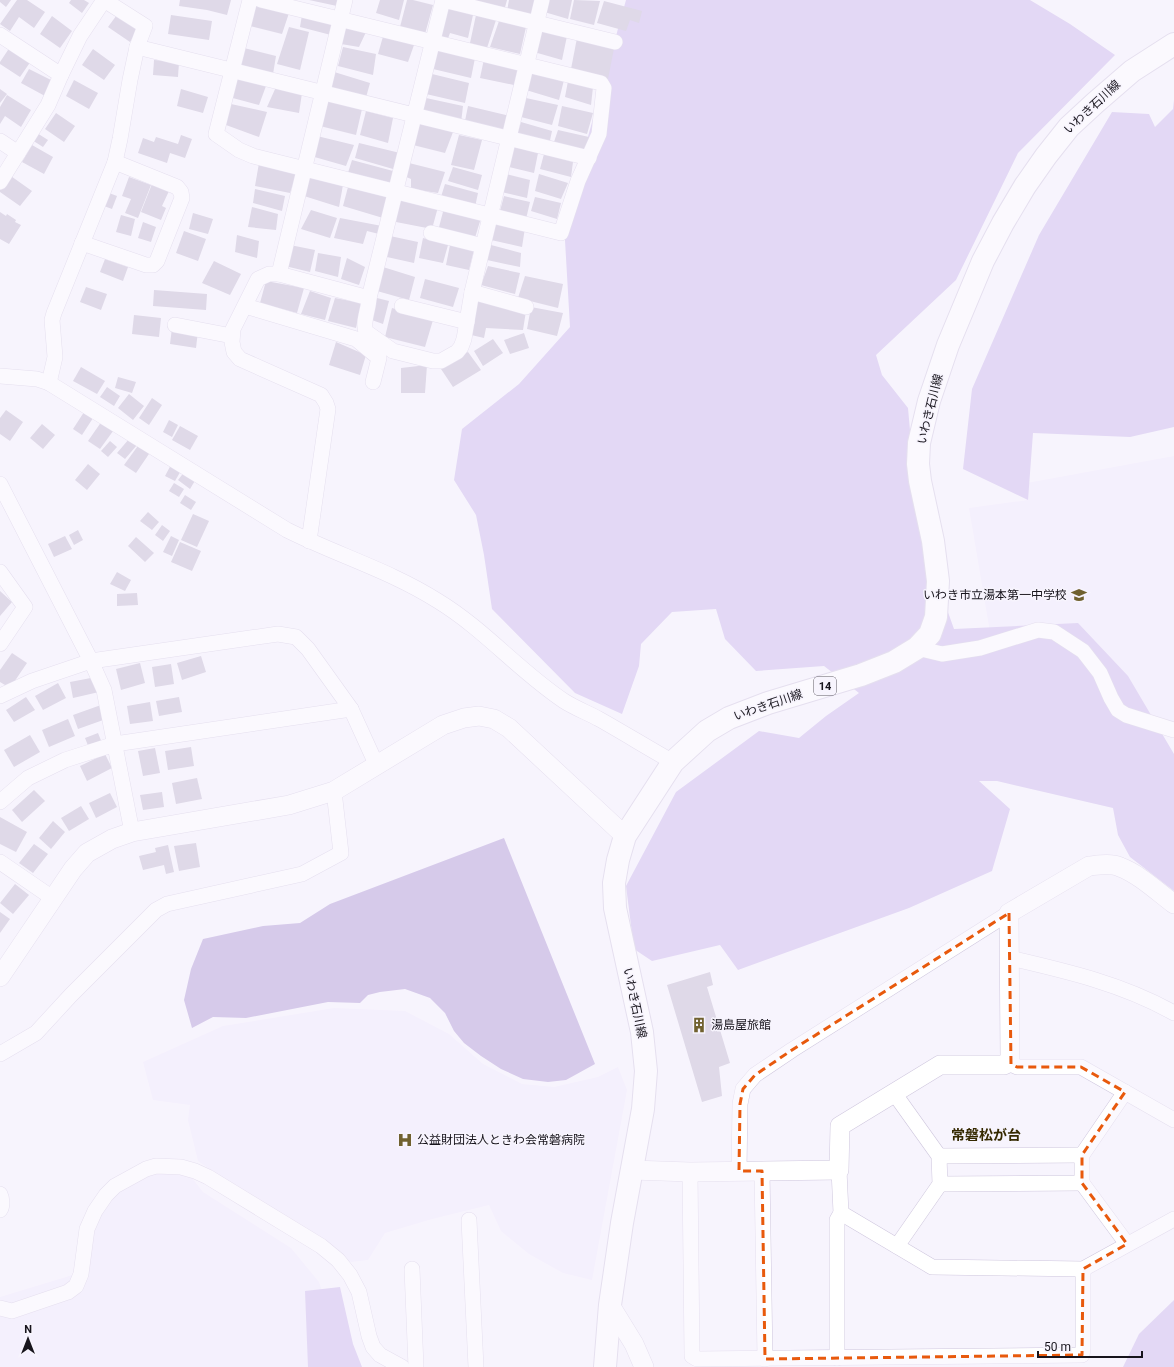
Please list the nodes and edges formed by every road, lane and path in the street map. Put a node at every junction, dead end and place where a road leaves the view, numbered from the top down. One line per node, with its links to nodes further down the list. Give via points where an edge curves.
1 (104, 0): 13 (street, via 145,26); 16 (street, via 80,36)
2 (250, 0): 15 (street)
3 (261, 0): 7 (street)
4 (345, 0): 7 (street)
5 (443, 0): 8 (street); 10 (street)
6 (542, 0): 8 (street)
7 (341, 19): 10 (street); 17 (street)
8 (536, 23): 11 (street); 14 (street)
9 (0, 35): 16 (street)
10 (433, 42): 14 (street); 18 (street)
11 (615, 42)
12 (1174, 44): 47 (main road, いわき石川線 / 14, via 1132,71 1069,127 1025,186 983,261 948,345 929,401 920,443 920,481 933,541 938,581 936,617 930,634)
13 (137, 47): 15 (street); 23 (street)
14 (526, 64): 19 (street); 22 (street, via 601,83 604,88 600,134)
15 (232, 70): 17 (street); 24 (street, via 216,134 239,150 254,156)
16 (61, 75): 21 (street, via 48,105)
17 (323, 93): 18 (street); 24 (street)
18 (414, 115): 19 (street); 26 (street)
19 (508, 138): 22 (street); 27 (street)
20 (0, 141): 21 (street)
21 (18, 153): 25 (street)
22 (589, 158): 27 (street, via 578,181 561,233)
23 (115, 162): 29 (street); 29 (street, via 177,187 181,192 182,198 157,261 153,265 146,265)
24 (305, 169): 26 (street); 31 (street)
25 (0, 182)
26 (396, 192): 27 (street); 33 (street)
27 (490, 215): 30 (street)
28 (431, 233): 30 (street)
29 (82, 243): 42 (street, via 52,320 55,358)
30 (483, 246): 32 (street)
31 (280, 274): 33 (street); 34 (street, via 269,274 258,280)
32 (472, 292): 36 (street); 37 (street)
33 (369, 298): 37 (street, via 364,327 366,332 393,352 441,361 461,347)
34 (245, 306): 39 (street); 41 (street, via 356,339 379,358)
35 (402, 306): 37 (street)
36 (526, 306)
37 (467, 322)
38 (175, 325): 39 (street)
39 (232, 336): 44 (street, via 234,352 240,359 321,395 326,403 328,409)
40 (0, 376): 42 (street, via 38,379)
41 (373, 382)
42 (49, 383): 44 (street, via 287,530)
43 (0, 484): 48 (street)
44 (309, 541): 53 (street, via 410,584 439,601 468,621 565,701)
45 (0, 572): 46 (street, via 25,607)
46 (0, 644)
47 (917, 648): 51 (street, via 942,654 980,648 1038,630 1054,632 1083,651 1100,673 1118,710 1126,715); 53 (main road, いわき石川線 / 14, via 894,662 861,675 768,703 729,718 707,732)
48 (91, 661): 49 (street, via 32,681); 50 (street, via 278,634 296,637 308,649); 52 (street, via 104,690)
49 (0, 696)
50 (351, 710): 52 (street); 54 (street)
51 (1174, 730)
52 (115, 744): 56 (street, via 65,760 28,778); 57 (street)
53 (673, 762): 58 (main road, いわき石川線 / 14)
54 (377, 766): 55 (street); 58 (street, via 443,725 479,716 494,719 509,728)
55 (334, 792): 57 (street, via 289,805); 66 (street, via 341,853 302,874 167,904 156,910 36,1034)
56 (0, 802)
57 (132, 832): 60 (street, via 112,839 87,853)
58 (625, 836): 73 (main road, いわき石川線 / 14, via 614,883 615,908 642,1032 646,1071 644,1108)
59 (0, 862): 60 (street)
60 (54, 899): 64 (street)
61 (1174, 904): 62 (street, via 1138,876 1120,867 1104,864 1089,866)
62 (1009, 913): 63 (street); 75 (street, via 755,1075 743,1089 740,1104)
63 (1010, 958): 65 (street, via 1105,982); 67 (street)
64 (0, 977)
65 (1174, 1013)
66 (0, 1054)
67 (1008, 1063): 68 (street, via 940,1065); 69 (street, via 1017,1067 1081,1067)
68 (894, 1092): 72 (street); 74 (street, via 840,1126)
69 (1125, 1092): 70 (street); 71 (street)
70 (1174, 1120)
71 (1082, 1155): 72 (street); 78 (street)
72 (939, 1156): 79 (street)
73 (632, 1170): 77 (street); 89 (main road, いわき石川線 / 14)
74 (839, 1170): 76 (street); 82 (street)
75 (739, 1171): 76 (street); 77 (street)
76 (762, 1171): 92 (street)
77 (690, 1172): 93 (street, via 692,1356 697,1359)
78 (1082, 1183): 79 (street); 85 (street)
79 (940, 1184): 86 (street)
80 (0, 1194): 81 (street)
81 (0, 1210)
82 (840, 1213): 86 (street); 91 (street, via 837,1220)
83 (1174, 1219): 85 (street)
84 (469, 1220): 96 (street)
85 (1127, 1244): 88 (street)
86 (897, 1246): 88 (street, via 932,1267)
87 (412, 1269): 95 (street)
88 (1083, 1269): 91 (street, via 1082,1355)
89 (610, 1305): 97 (main road, いわき石川線 / 14); 98 (street, via 634,1344)
90 (0, 1308): 94 (street, via 12,1311 68,1292 76,1286 81,1274 87,1229 106,1195 115,1186 146,1169 156,1166 181,1167 208,1177 320,1246 338,1260 359,1292 373,1347 380,1355)
91 (837, 1358): 92 (street)
92 (765, 1359): 93 (street)
93 (733, 1363)
94 (402, 1367)
95 (416, 1367)
96 (476, 1367)
97 (605, 1367)
98 (644, 1367)

